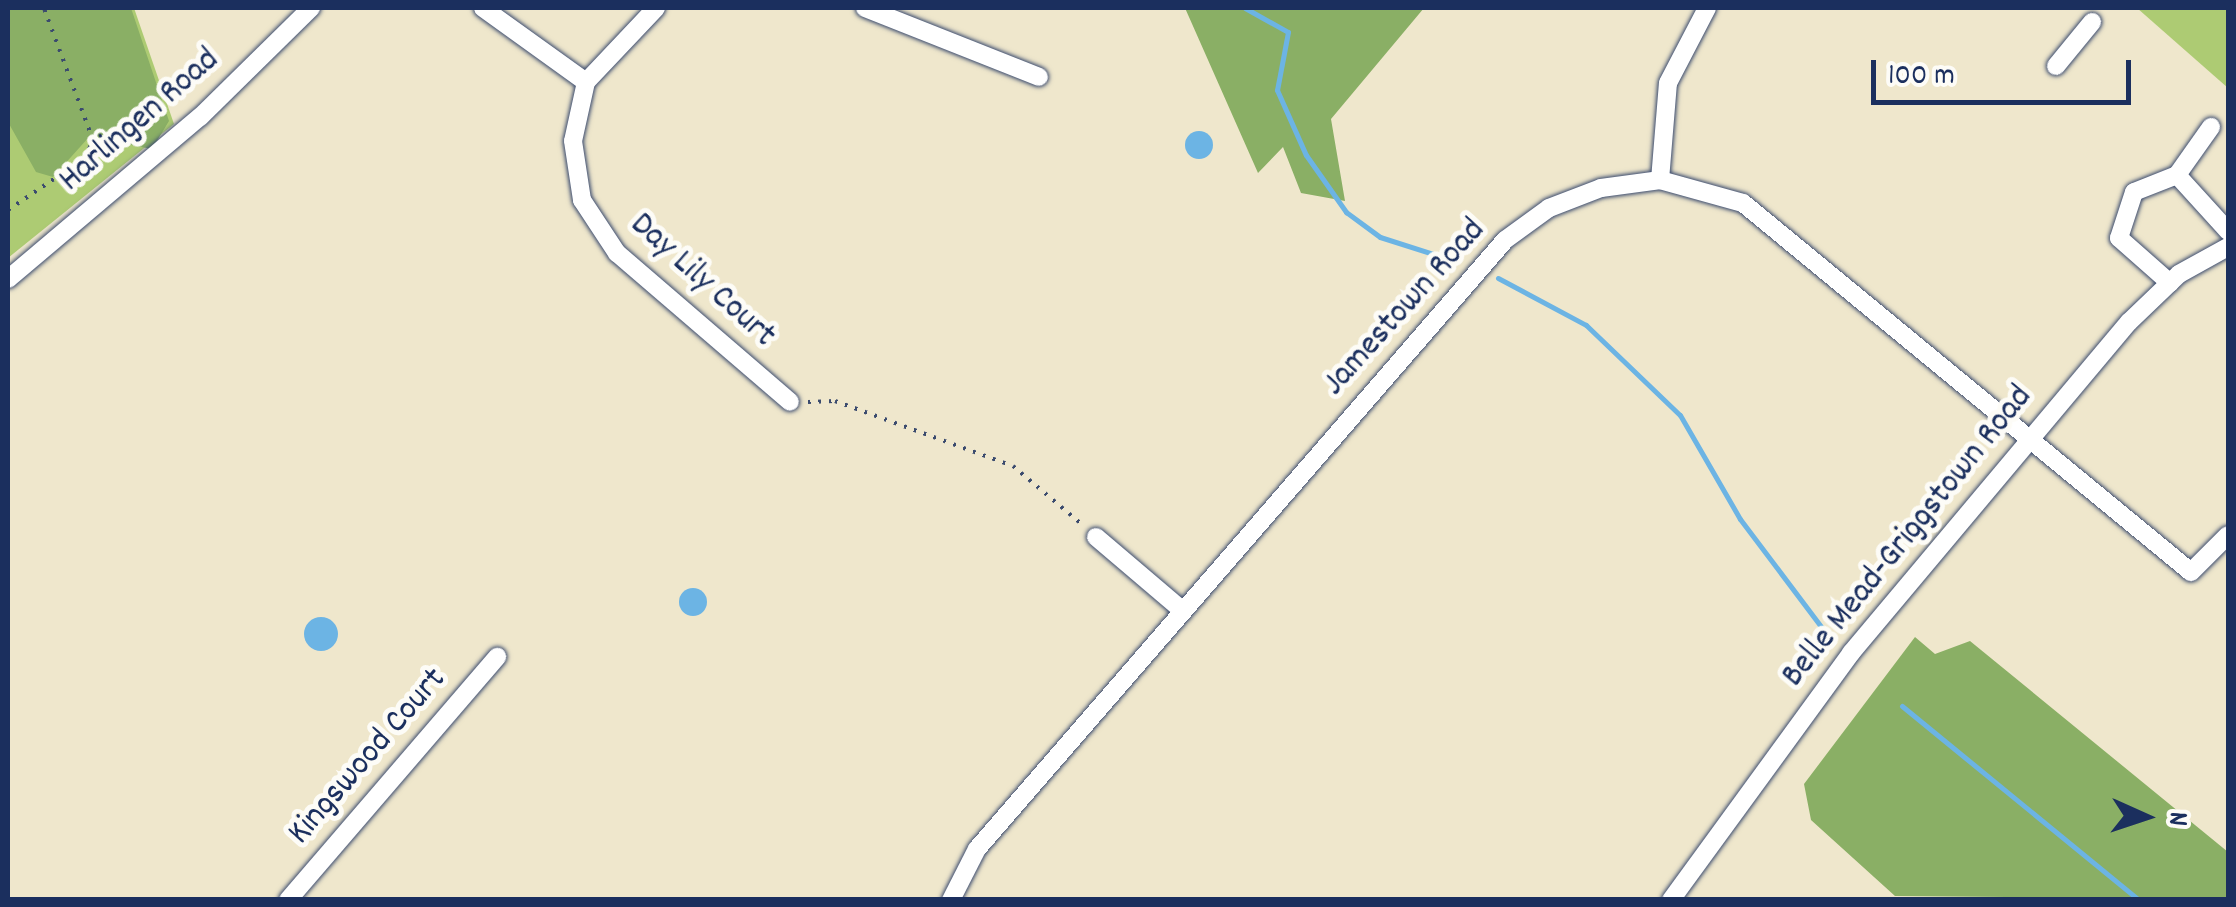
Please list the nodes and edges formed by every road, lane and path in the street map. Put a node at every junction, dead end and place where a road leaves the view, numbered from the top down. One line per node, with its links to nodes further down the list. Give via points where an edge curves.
1 (44, 8): 14 (path, via 93,140 73,168)
2 (311, 8): 17 (street, Harlingen Road, via 200,116)
3 (483, 8): 10 (street)
4 (656, 8): 10 (street)
5 (865, 8): 9 (street)
6 (1706, 8): 13 (street, via 1668,82)
7 (2092, 22): 8 (street)
8 (2056, 66)
9 (1039, 77)
10 (586, 82): 19 (street, Day Lily Court, via 573,154 590,219)
11 (2211, 128): 12 (street)
12 (2177, 175): 15 (street); 18 (street, via 2134,192 2120,220 2119,238)
13 (1660, 180): 20 (street, Jamestown Road, via 1718,192 1770,218); 23 (street, Jamestown Road, via 1574,197 1505,240)
14 (8, 210)
15 (2228, 231)
16 (2228, 248): 18 (street, Belle Mead-Griggstown Road)
17 (8, 279)
18 (2170, 284): 20 (street, Belle Mead-Griggstown Road)
19 (790, 402): 22 (path, via 836,401 1013,466)
20 (2033, 435): 21 (street, Jamestown Road, via 2191,572); 27 (street, Belle Mead-Griggstown Road, via 1851,652)
21 (2228, 535)
22 (1096, 536): 23 (street)
23 (1183, 611): 26 (street, Jamestown Road, via 978,849)
24 (497, 657): 25 (street, Kingswood Court)
25 (288, 900)
26 (951, 900)
27 (1671, 900)

